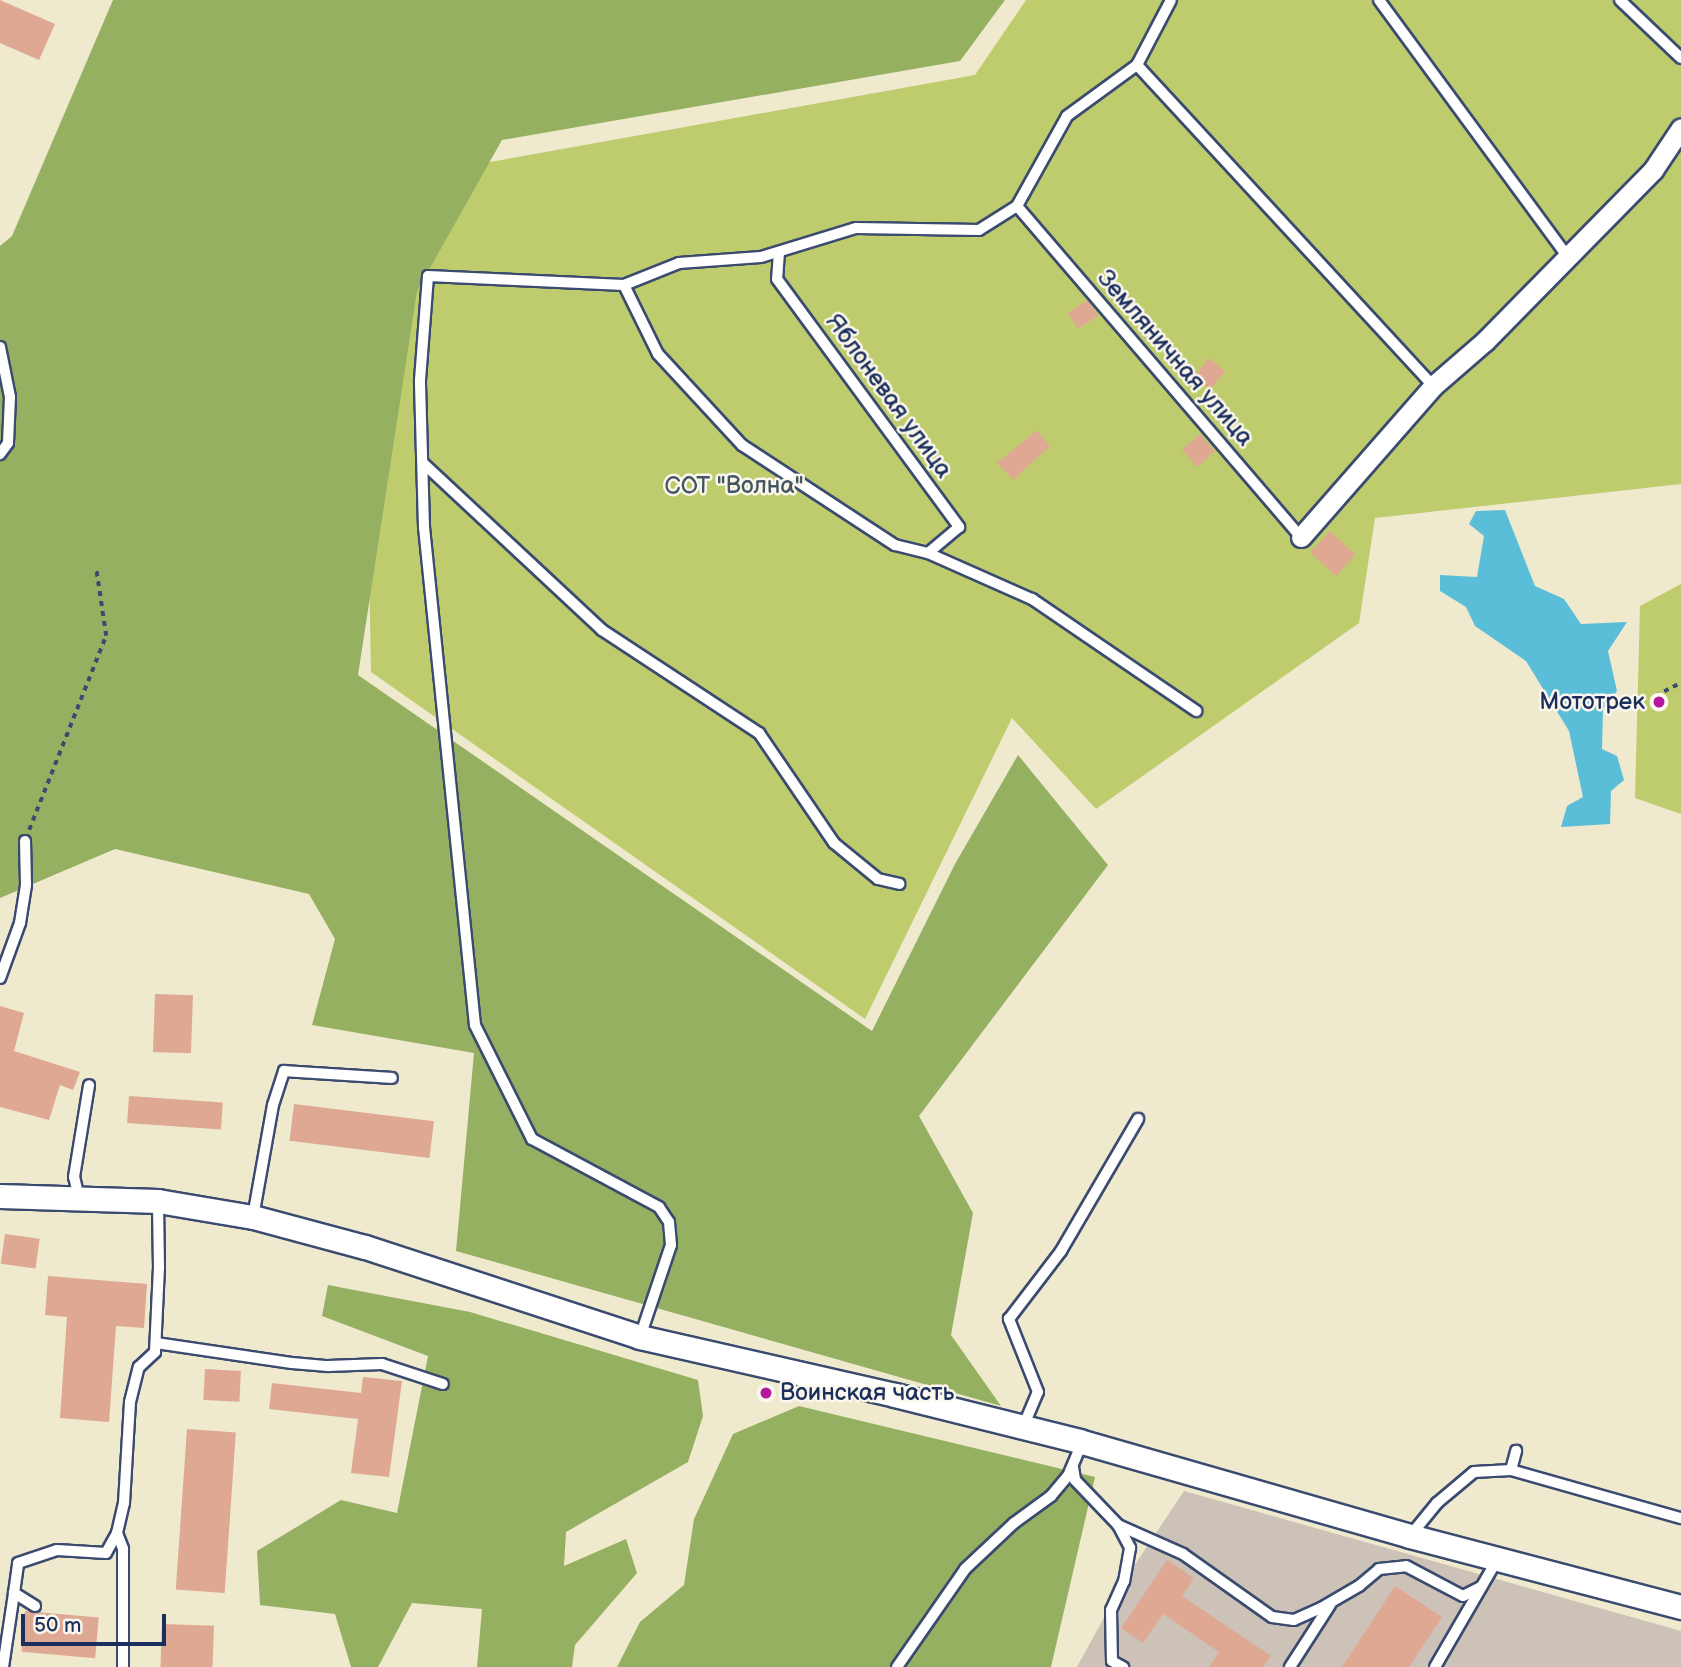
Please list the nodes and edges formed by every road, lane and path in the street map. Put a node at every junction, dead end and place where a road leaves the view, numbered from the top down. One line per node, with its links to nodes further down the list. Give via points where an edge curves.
1 (1171, 0): 5 (lane)
2 (1379, 0): 9 (lane)
3 (1620, 0): 4 (lane)
4 (1681, 58)
5 (1137, 65): 7 (lane, via 1067,116); 12 (lane)
6 (1681, 128): 9 (street, via 1653,170)
7 (1017, 206): 8 (lane, via 979,230 856,228); 15 (lane, Земляничная улица)
8 (779, 252): 10 (lane, via 679,263); 16 (lane, Яблоневая улица, via 777,279 959,527)
9 (1567, 256): 12 (street, via 1485,341)
10 (624, 285): 14 (lane, via 428,276 421,380); 16 (lane, via 658,354 742,445 895,545)
11 (0, 347): 13 (lane, via 10,397 8,443)
12 (1433, 386): 15 (street)
13 (0, 454)
14 (423, 463): 22 (lane, via 602,630 759,733 834,842 878,879); 31 (lane, via 424,527 475,1026 532,1139 659,1207 669,1222 671,1245)
15 (1301, 537)
16 (928, 553): 20 (lane, via 1032,599)
17 (96, 569): 21 (path, via 106,636)
18 (1681, 683): 19 (path)
19 (1655, 696)
20 (1196, 711)
21 (25, 841): 23 (lane, via 26,884 20,923)
22 (898, 884)
23 (0, 978)
24 (391, 1078): 30 (lane, via 284,1071 273,1105)
25 (89, 1085): 28 (lane, via 74,1177)
26 (1138, 1119): 34 (lane, via 1061,1251 1009,1319 1038,1392)
27 (0, 1196): 28 (street)
28 (79, 1198): 29 (street)
29 (158, 1201): 30 (street); 32 (lane)
30 (253, 1217): 31 (street, via 365,1247)
31 (639, 1338): 34 (street)
32 (156, 1343): 33 (lane, via 292,1363 382,1364); 41 (lane, via 155,1353 139,1367 130,1402 124,1503)
33 (443, 1384)
34 (1023, 1427): 35 (street)
35 (1079, 1441): 37 (lane); 42 (street)
36 (1516, 1451): 38 (lane)
37 (1073, 1465): 40 (lane, via 1075,1480); 51 (lane, via 1051,1496 1014,1522 965,1569)
38 (1511, 1470): 39 (lane); 42 (lane, via 1474,1472 1437,1503)
39 (1681, 1518)
40 (1118, 1525): 46 (lane, via 1183,1553 1272,1617 1294,1620); 52 (lane, via 1130,1548 1124,1581 1111,1610 1110,1645 1112,1661)
41 (117, 1534): 45 (lane, via 106,1553 57,1550 18,1563); 50 (lane, via 123,1549)
42 (1410, 1536): 43 (street)
43 (1499, 1557): 44 (lane); 48 (street)
44 (1481, 1587): 46 (lane, via 1462,1596 1406,1566 1379,1569); 54 (lane)
45 (14, 1593): 47 (lane); 49 (lane)
46 (1333, 1602): 53 (lane)
47 (35, 1606)
48 (1681, 1607)
49 (3, 1667)
50 (123, 1667)
51 (897, 1667)
52 (1123, 1667)
53 (1290, 1667)
54 (1435, 1667)

